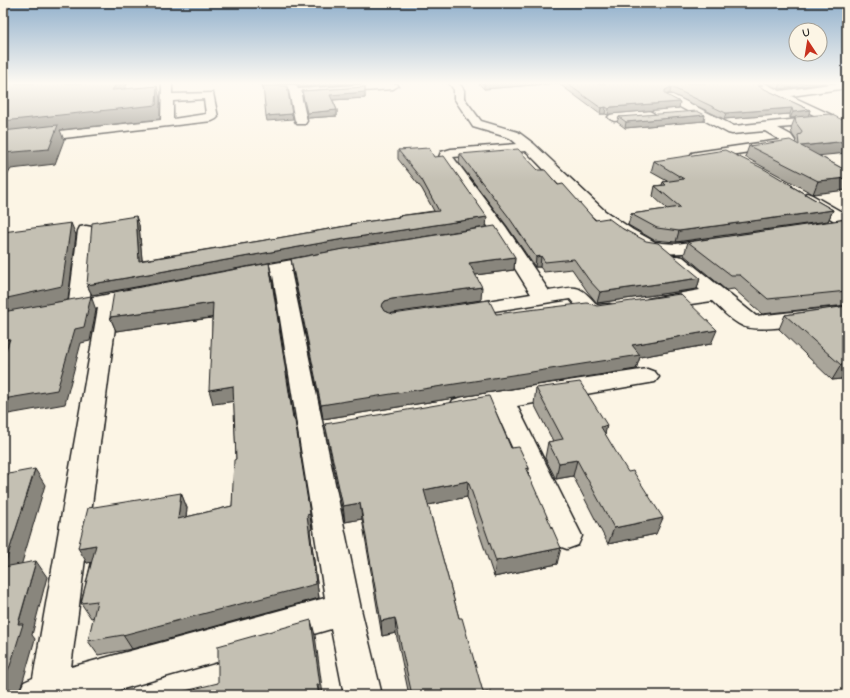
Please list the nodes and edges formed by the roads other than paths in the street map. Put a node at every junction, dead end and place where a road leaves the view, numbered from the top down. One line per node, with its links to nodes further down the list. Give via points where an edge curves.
1 (167, 116): 10 (street)
2 (212, 116): 10 (street, via 193,124)
3 (300, 116): 9 (street)
4 (471, 116): 13 (street, via 477,124 514,135)
5 (635, 116): 8 (street)
6 (703, 116): 11 (street, via 732,130)
7 (823, 116): 11 (street, via 829,120)
8 (614, 117)
9 (301, 121)
10 (167, 123): 12 (street)
11 (767, 127): 14 (street, via 790,142)
12 (3, 141)
13 (529, 147): 23 (street, via 611,224 641,242); 29 (street, via 446,155 492,232)
14 (720, 152): 15 (street); 16 (street)
15 (684, 158)
16 (740, 162)
17 (793, 191): 18 (street)
18 (847, 222)
19 (847, 225): 20 (street)
20 (832, 228)
21 (86, 231): 31 (street)
22 (730, 242): 23 (street)
23 (662, 248): 28 (street)
24 (339, 256): 25 (street)
25 (281, 267): 26 (street); 39 (street, via 322,430)
26 (227, 278)
27 (160, 290): 30 (street)
28 (716, 294): 29 (street, via 594,312 576,294); 33 (street, via 751,322)
29 (544, 298): 32 (street)
30 (109, 300): 31 (street); 40 (street)
31 (79, 306): 34 (street)
32 (446, 312)
33 (847, 313)
34 (3, 320)
35 (647, 377): 36 (street)
36 (502, 399): 37 (street); 38 (street)
37 (441, 410)
38 (568, 536)
39 (344, 609): 40 (street); 41 (street)
40 (43, 693)
41 (363, 695)

